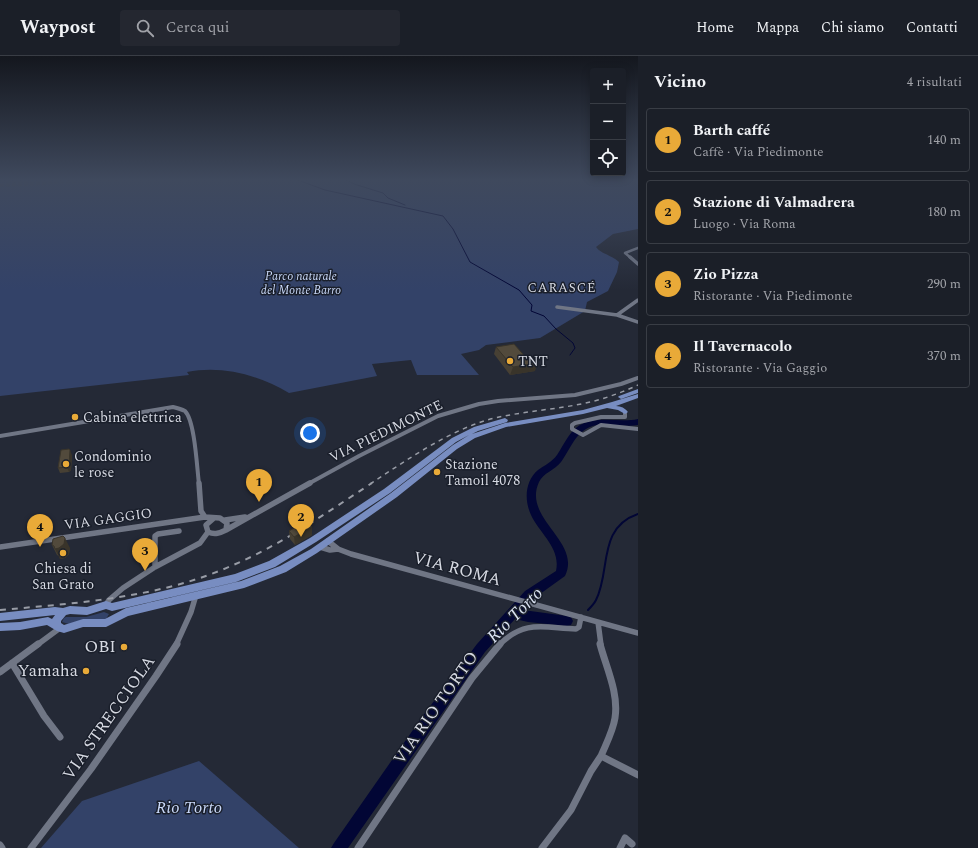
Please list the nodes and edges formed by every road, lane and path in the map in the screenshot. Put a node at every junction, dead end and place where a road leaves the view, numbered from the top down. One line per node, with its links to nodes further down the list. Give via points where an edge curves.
1 (638, 248): 2 (street, via 625,253)
2 (638, 264)
3 (638, 300): 5 (street)
4 (557, 307): 5 (street)
5 (616, 315): 6 (street)
6 (638, 322)
7 (638, 378): 14 (street, VIA PIEDIMONTE, via 575,395 498,401 438,416)
8 (638, 395): 9 (main road); 10 (main road, via 625,404); 22 (main road, via 506,420 476,429 454,440 387,491)
9 (598, 408): 10 (main road, via 615,407); 23 (main road, via 505,425 473,436)
10 (625, 412): 11 (street, via 625,417 601,417 575,423 572,425 573,431 586,434 601,425)
11 (638, 429)
12 (0, 436): 13 (street, via 173,407 183,410 188,416 194,438 201,511)
13 (205, 517): 15 (street, VIA GAGGIO); 16 (street, VIA GAGGIO)
14 (249, 517): 17 (street, VIA PIEDIMONTE); 19 (street, VIA PIEDIMONTE)
15 (214, 518): 17 (street); 18 (street)
16 (196, 519): 18 (street); 24 (street, VIA GAGGIO)
17 (225, 520): 19 (street)
18 (206, 525): 21 (street)
19 (226, 530): 21 (street, via 215,534)
20 (179, 531): 27 (street, via 156,534)
21 (208, 532): 27 (street, via 200,543)
22 (321, 535): 23 (main road); 29 (main road, via 272,564 236,578)
23 (328, 542): 25 (main road); 26 (street, VIA ROMA)
24 (0, 547)
25 (320, 548): 26 (street, VIA ROMA); 28 (main road, via 283,569 241,585)
26 (338, 549): 32 (street, VIA ROMA)
27 (155, 567): 29 (street, via 123,588 109,600)
28 (196, 595): 33 (main road, via 126,612); 46 (street, VIA STRECCIOLA, via 192,612 161,671)
29 (109, 606): 30 (main road, via 87,611); 33 (main road, via 115,611)
30 (63, 612): 31 (main road); 35 (main road, via 56,620)
31 (0, 617)
32 (581, 617): 34 (street, VIA ROMA); 47 (street, VIA RIO TORTO, via 576,629 521,628 492,653 472,678)
33 (113, 618): 35 (main road, via 106,623 83,623 68,628)
34 (598, 622): 37 (street, VIA ROMA); 41 (street, via 616,710)
35 (58, 626): 36 (main road, via 44,621); 38 (street)
36 (0, 627)
37 (638, 633)
38 (12, 663): 39 (street); 40 (street)
39 (0, 672)
40 (60, 737)
41 (601, 756): 42 (street); 48 (street, via 575,804)
42 (638, 775)
43 (632, 844): 49 (street, via 625,838)
44 (0, 845): 45 (street)
45 (2, 848)
46 (31, 848)
47 (358, 848)
48 (542, 848)
49 (620, 848)

